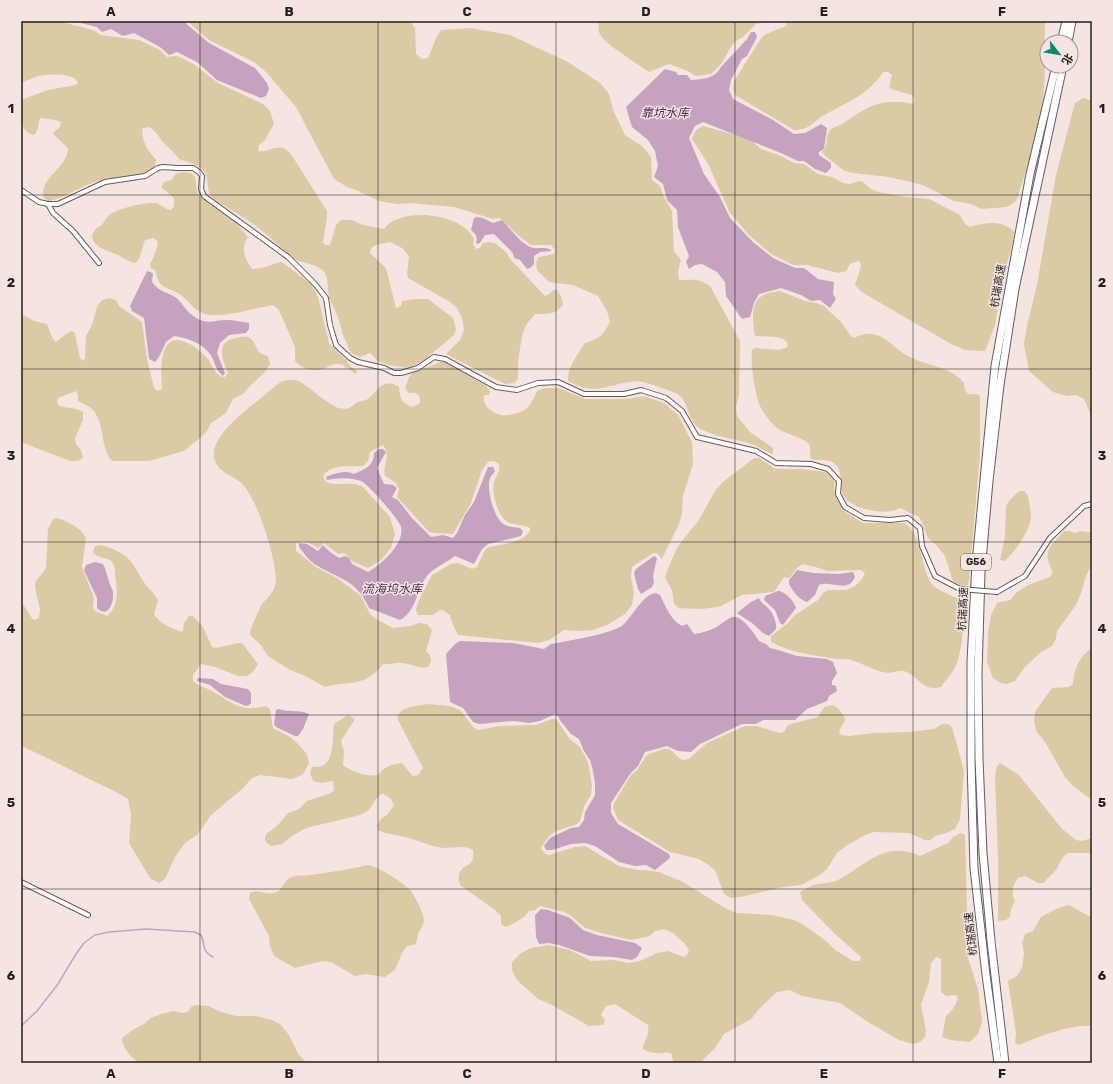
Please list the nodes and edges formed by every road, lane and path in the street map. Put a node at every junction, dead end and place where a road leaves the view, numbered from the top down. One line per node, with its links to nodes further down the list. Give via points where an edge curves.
1 (1066, 21): 3 (highway)
2 (1072, 21): 4 (highway)
3 (1063, 34)
4 (1070, 34)
5 (1054, 74): 13 (highway, 杭瑞高速 / G56, via 1030,174 995,366 976,563 971,670 974,868)
6 (1061, 74): 14 (highway, 杭瑞高速 / G56, via 1013,297 989,481 982,572 978,674 983,854)
7 (21, 190): 8 (street)
8 (48, 204): 9 (street, via 53,213 73,231); 10 (street, bridge, via 58,204 105,182 145,176 158,168 193,168 202,176 201,189 204,196 288,257 315,284 326,298 336,345 354,360 401,373 418,368 437,356 496,387 517,390 538,382 558,382 584,394 624,394 641,390 666,398 682,411 697,437 756,451 776,463 811,464 828,469 839,481 838,494 845,507 864,518 908,518 920,528 922,546 935,576 960,589 997,592 1025,576 1050,538 1084,506)
9 (99, 263)
10 (1092, 504)
11 (21, 882): 12 (street)
12 (88, 915)
13 (998, 1063)
14 (1005, 1063)

